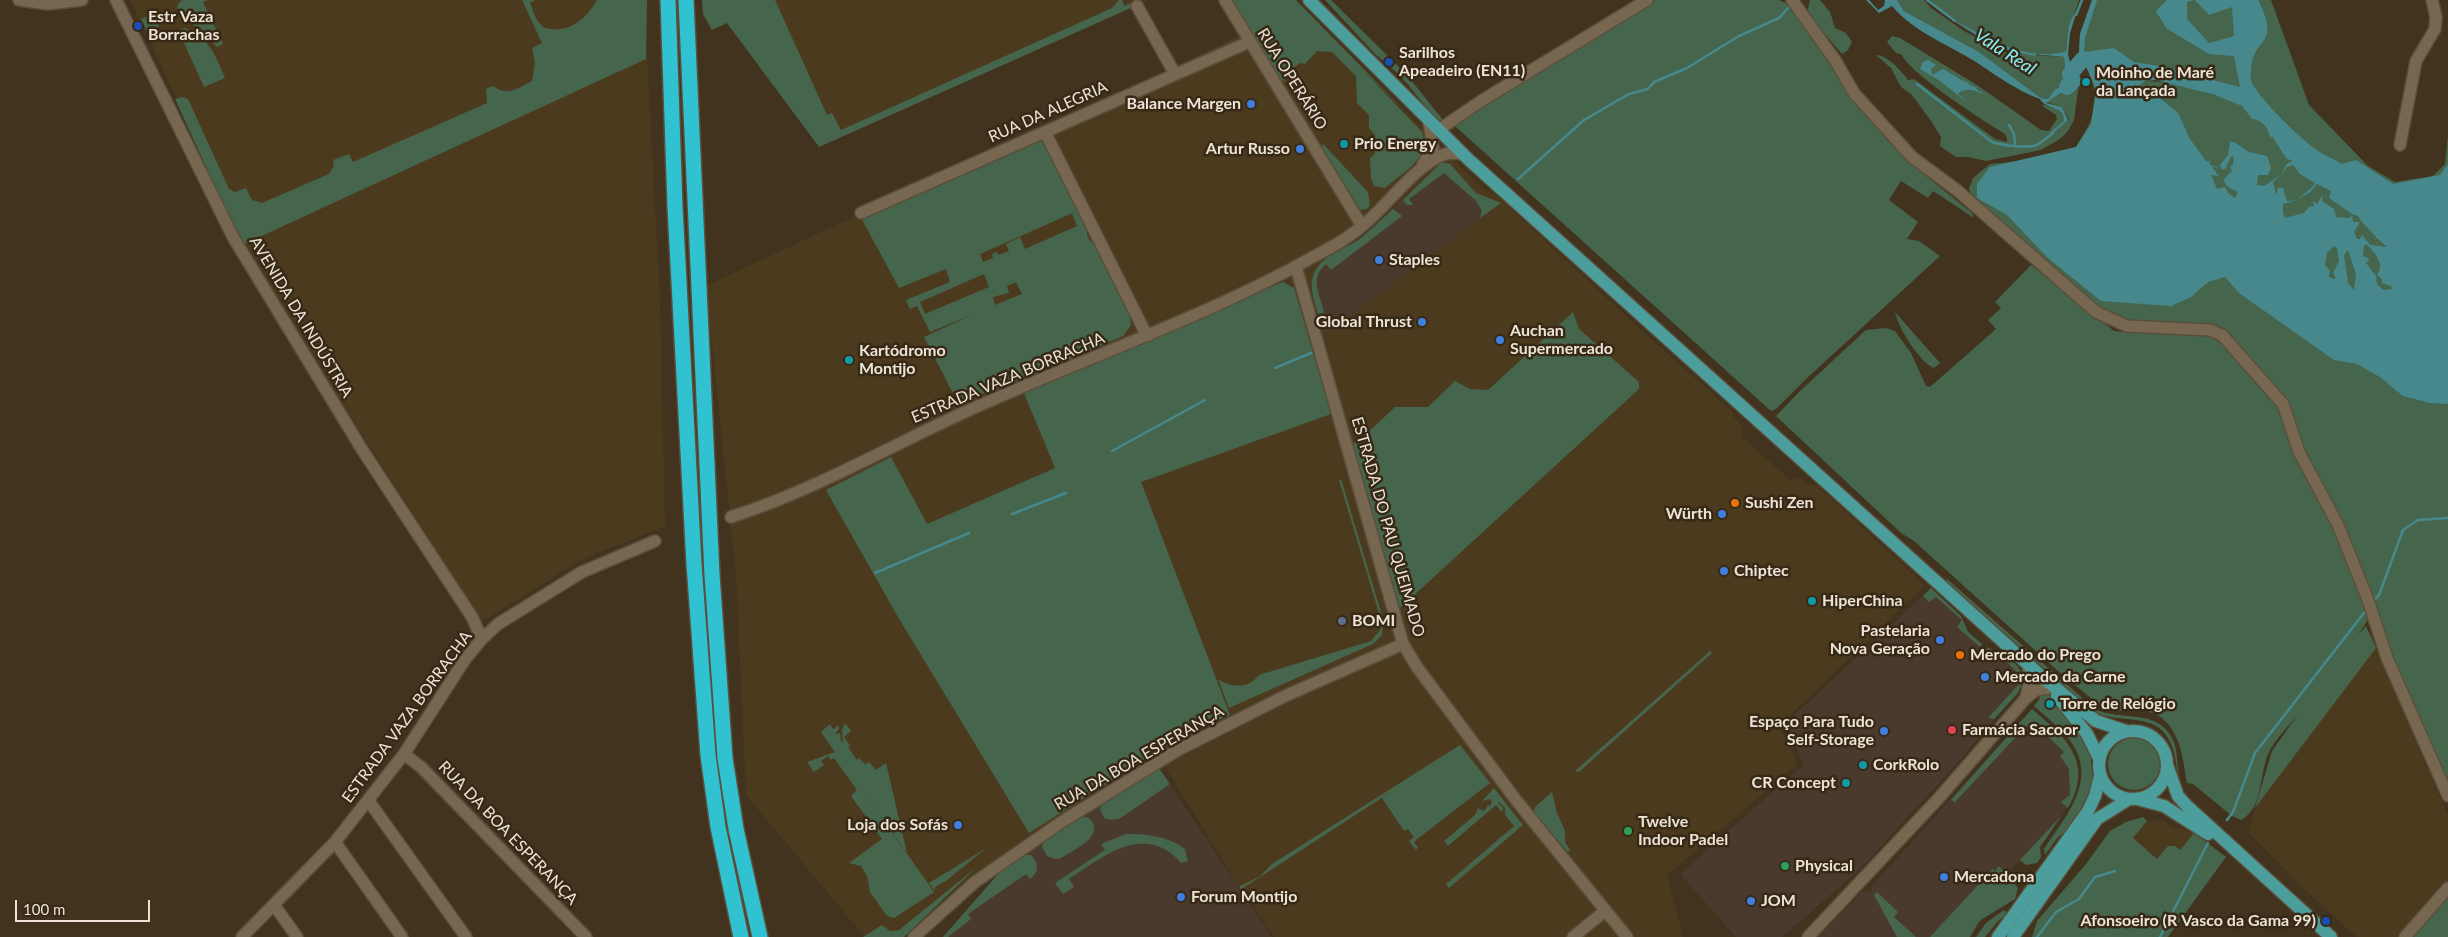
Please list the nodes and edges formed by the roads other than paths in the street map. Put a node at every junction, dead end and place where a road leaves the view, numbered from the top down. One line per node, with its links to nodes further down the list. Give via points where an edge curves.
1 (19, 0): 2 (street, via 48,4)
2 (82, 0)
3 (116, 0): 25 (street, AVENIDA DA INDÚSTRIA, via 233,237 363,451 472,617)
4 (668, 0): 49 (highway, via 676,227 708,754 718,827)
5 (686, 0): 50 (highway, via 709,516 725,758 736,829)
6 (1225, 0): 12 (street, RUA OPERÁRIO)
7 (1648, 0): 14 (street)
8 (1792, 0): 36 (street, via 1854,93 1912,157 1966,198 2096,312 2126,326 2210,330 2222,335 2283,404 2300,452 2338,525 2387,658)
9 (2432, 0): 16 (street, via 2435,29 2416,61)
10 (1311, 1): 14 (main road)
11 (1137, 6): 13 (street)
12 (1249, 42): 13 (street, RUA DA ALEGRIA); 20 (street, RUA OPERÁRIO)
13 (1175, 74): 15 (street, RUA DA ALEGRIA)
14 (1433, 126): 17 (main road); 18 (street, via 1432,150)
15 (1045, 132): 19 (street, RUA DA ALEGRIA); 22 (street)
16 (2400, 145)
17 (1463, 154): 18 (street, via 1440,155); 27 (main road)
18 (1415, 176): 20 (street, ESTRADA VAZA BORRACHA)
19 (861, 213)
20 (1362, 226): 21 (street, ESTRADA VAZA BORRACHA, via 1338,244)
21 (1296, 267): 22 (street, ESTRADA VAZA BORRACHA); 26 (street, ESTRADA DO PAU QUEIMADO)
22 (1147, 336): 23 (street, ESTRADA VAZA BORRACHA, via 992,400 827,478)
23 (731, 517)
24 (655, 541): 25 (street, ESTRADA VAZA BORRACHA, via 582,572 498,624)
25 (482, 639): 32 (street, ESTRADA VAZA BORRACHA, via 466,658)
26 (1403, 644): 43 (street, ESTRADA DO PAU QUEIMADO, via 1516,800); 51 (street, RUA DA BOA ESPERANÇA, via 1285,696 1178,750 1062,821 975,882)
27 (2028, 664): 28 (main road); 30 (street)
28 (2041, 676): 29 (main road); 31 (main road, via 2096,720)
29 (2050, 688): 30 (street, via 2036,690); 33 (main road, via 2087,734)
30 (2026, 698): 54 (street, via 1938,799)
31 (2126, 732): 33 (main road, via 2109,740); 34 (main road, via 2138,731 2158,742)
32 (404, 754): 38 (street, ESTRADA VAZA BORRACHA); 48 (street, RUA DA BOA ESPERANÇA, via 421,767)
33 (2099, 758): 35 (main road)
34 (2167, 765): 37 (main road, via 2158,788); 40 (main road, via 2178,796)
35 (2100, 776): 37 (main road, via 2111,792); 55 (main road, via 2092,804)
36 (2448, 796)
37 (2132, 799): 40 (main road, via 2164,806); 56 (main road, via 2097,819)
38 (368, 800): 39 (street, ESTRADA VAZA BORRACHA); 47 (street)
39 (335, 842): 42 (street, ESTRADA VAZA BORRACHA); 46 (street)
40 (2237, 854): 57 (main road)
41 (2448, 888): 58 (street)
42 (274, 905): 44 (street, ESTRADA VAZA BORRACHA); 45 (street)
43 (1605, 911): 52 (street); 53 (street, ESTRADA DO PAU QUEIMADO)
44 (243, 936)
45 (297, 937)
46 (402, 937)
47 (466, 937)
48 (586, 937)
49 (741, 937)
50 (760, 937)
51 (914, 937)
52 (1573, 937)
53 (1627, 937)
54 (1808, 937)
55 (1998, 937)
56 (2013, 937)
57 (2331, 937)
58 (2405, 937)

